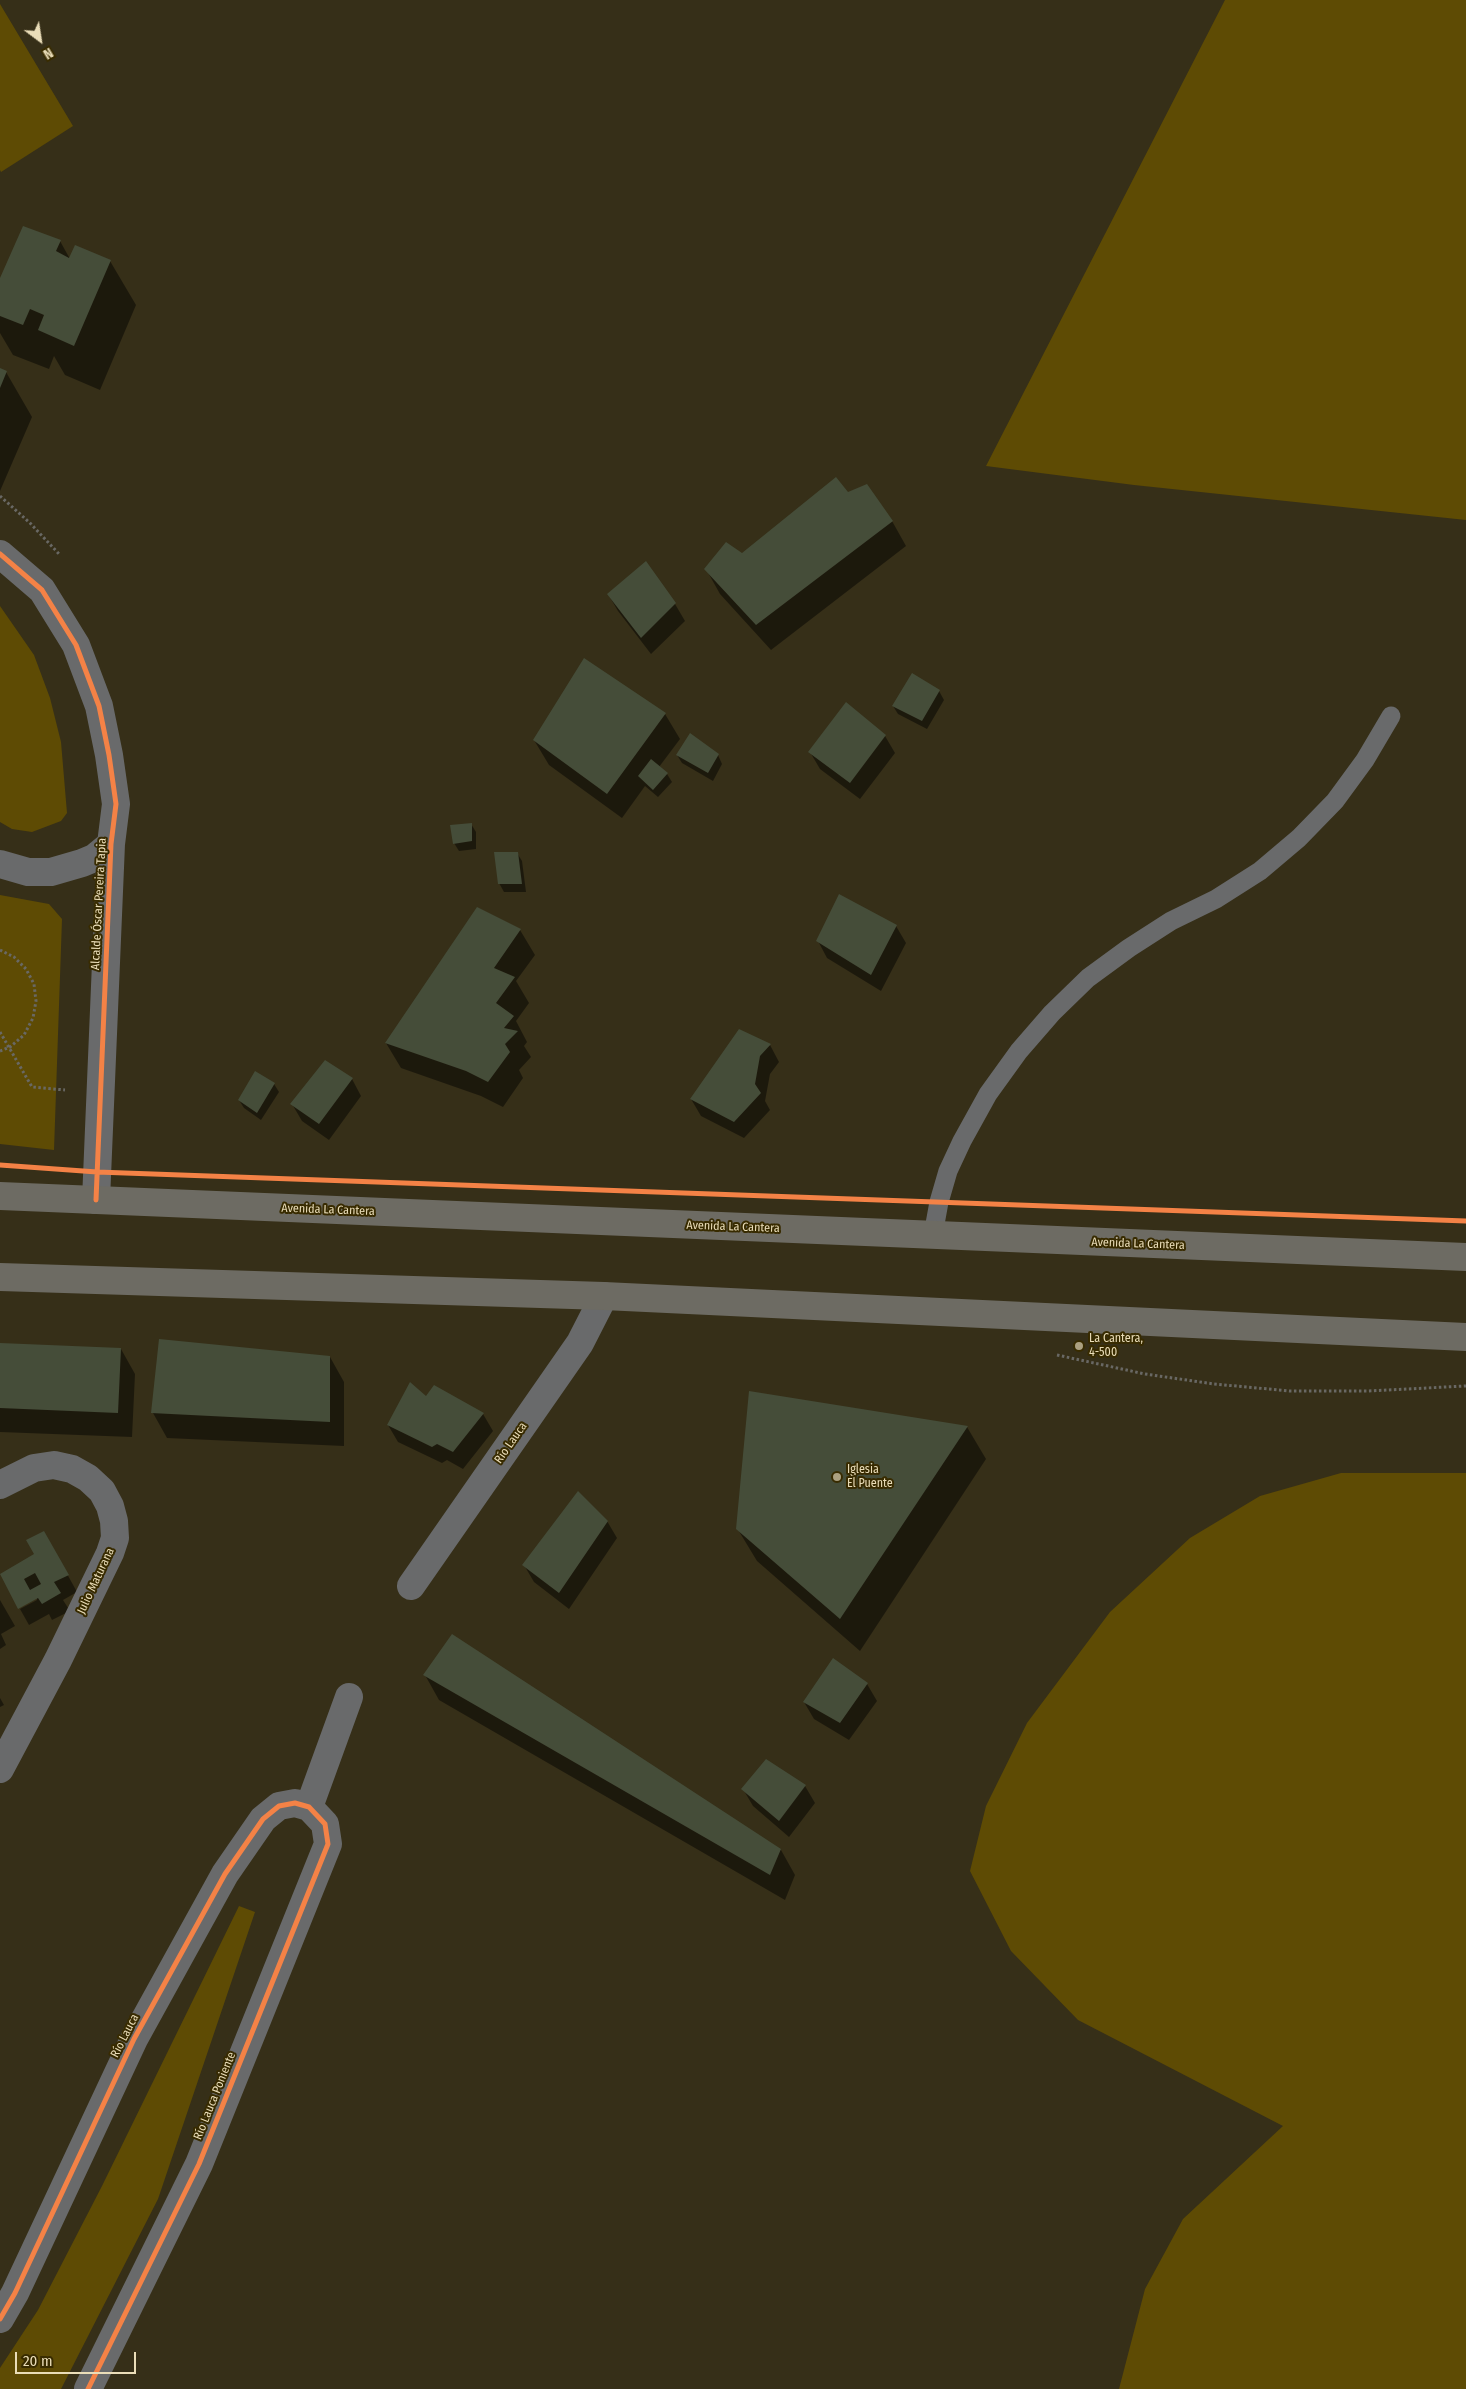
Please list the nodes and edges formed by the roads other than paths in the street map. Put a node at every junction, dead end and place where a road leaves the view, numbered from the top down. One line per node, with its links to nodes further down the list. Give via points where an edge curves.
1 (0, 554): 3 (street, Alcalde Óscar Pereira Tapia, via 42,590 79,654 99,706 116,804)
2 (1391, 716): 7 (lane, via 1340,794 1299,838 1260,871 1128,948 1088,978 1052,1013 988,1094 962,1141 938,1202)
3 (111, 844): 4 (street, Alcalde Óscar Pereira Tapia, via 94,858 51,872 28,872); 6 (street, Alcalde Óscar Pereira Tapia)
4 (0, 864)
5 (0, 1196): 6 (highway, Avenida La Cantera)
6 (96, 1200): 7 (highway, Avenida La Cantera)
7 (933, 1235): 8 (highway, Avenida La Cantera)
8 (1466, 1258)
9 (0, 1277): 10 (highway)
10 (604, 1296): 11 (highway); 13 (street, Río Lauca, via 580,1343)
11 (1466, 1337)
12 (0, 1485): 15 (street, Julio Maturana, via 34,1468 54,1466 72,1470 88,1478 102,1491 110,1506 115,1538 58,1660)
13 (411, 1586)
14 (349, 1697): 16 (street)
15 (0, 1769)
16 (309, 1808): 17 (street, Río Lauca, via 295,1803 279,1806 263,1818 226,1874 134,2039); 18 (street, Río Lauca Poniente, via 325,1824 328,1844 199,2164)
17 (0, 2319)
18 (88, 2389)

